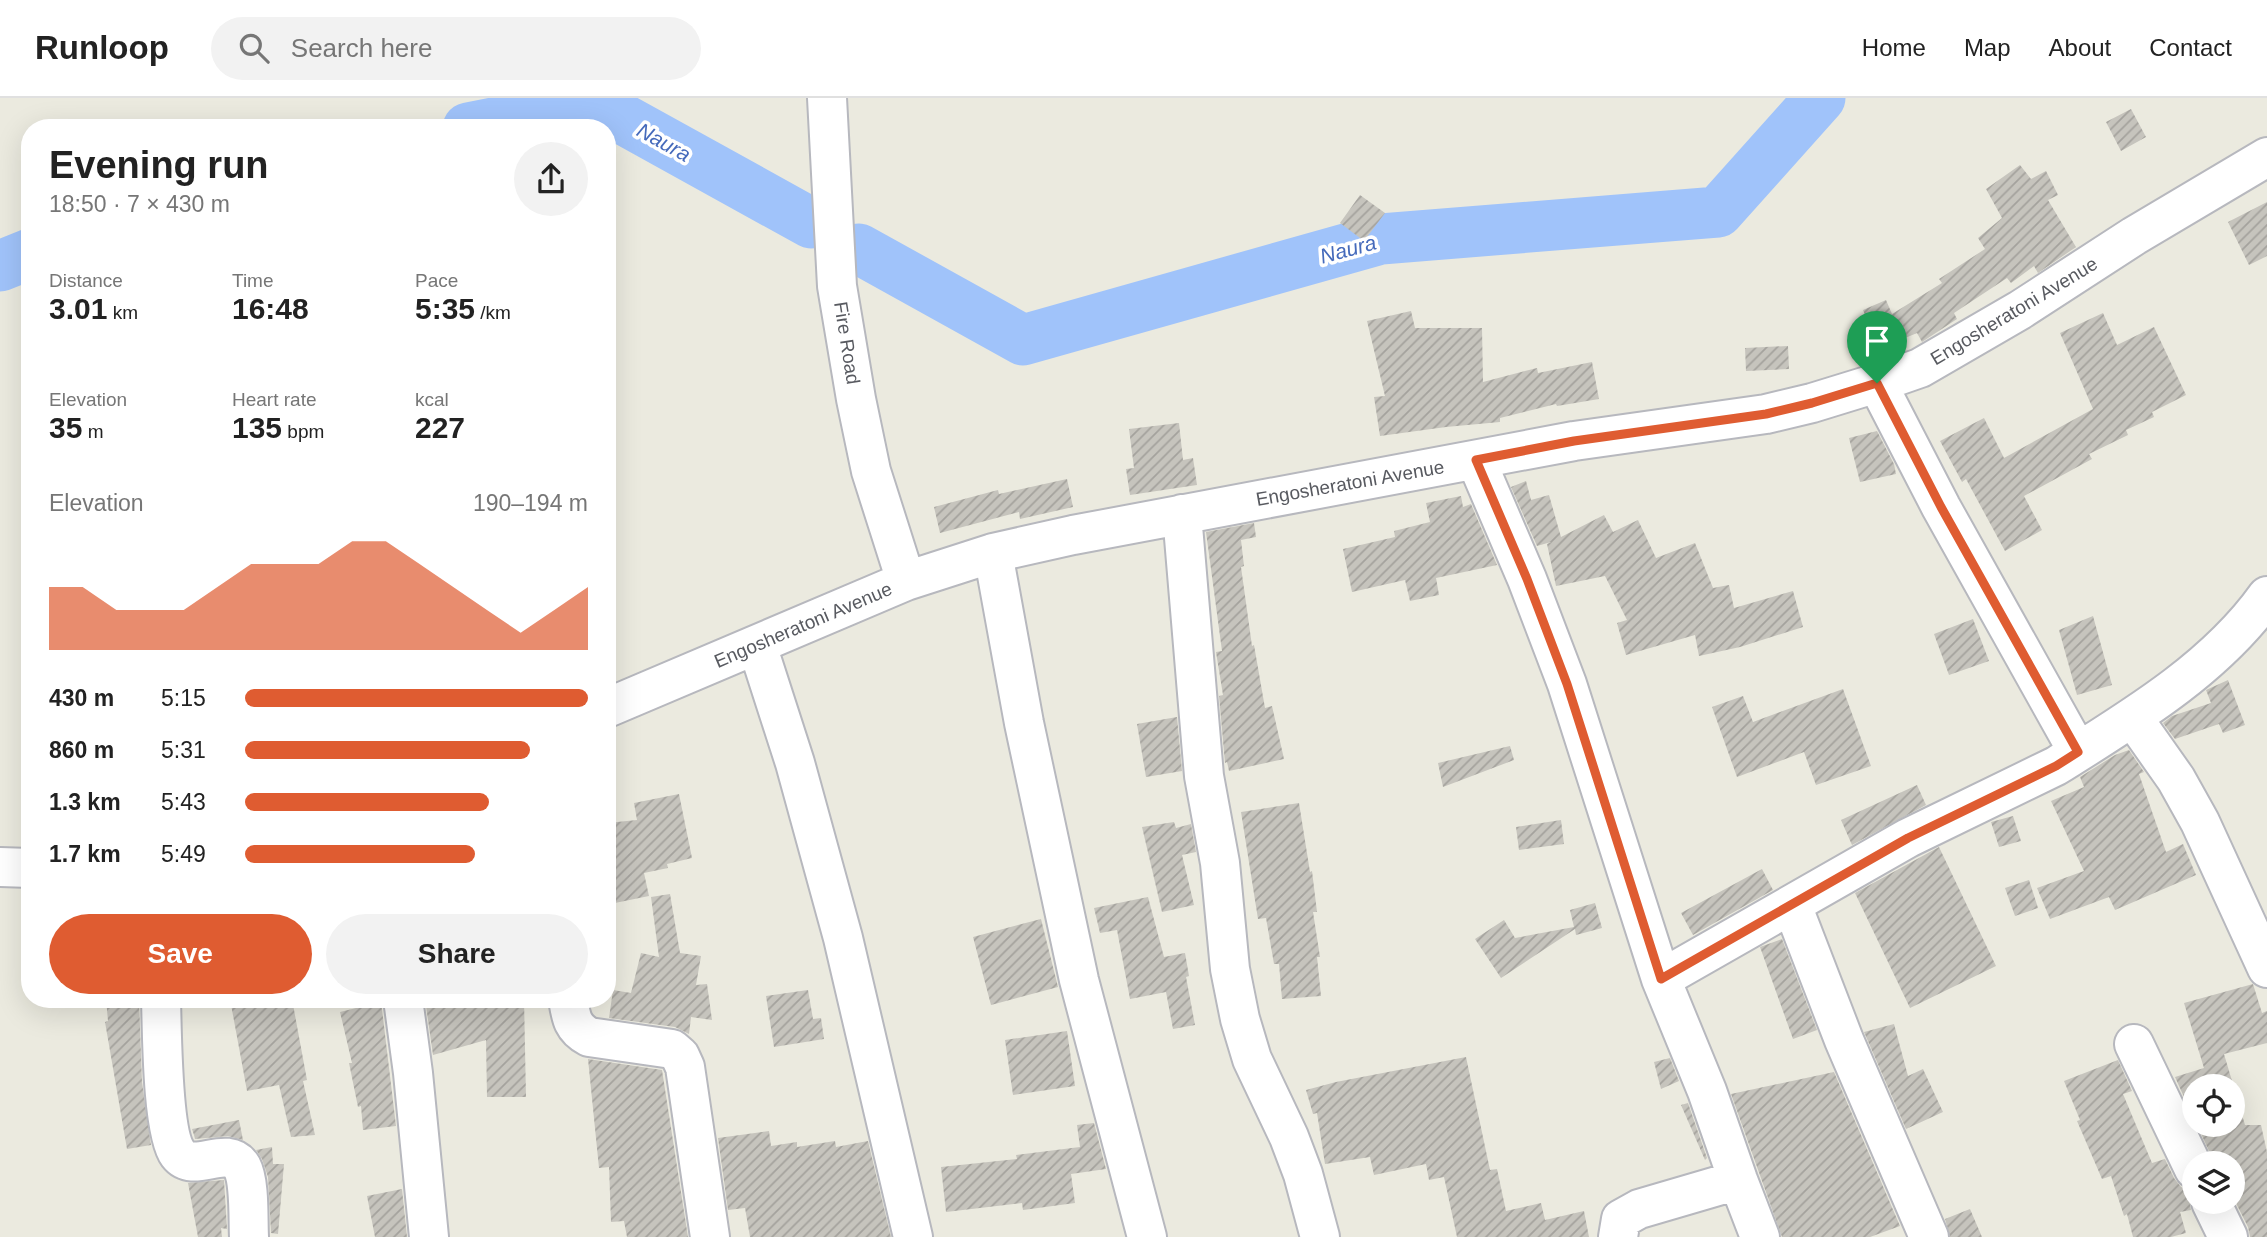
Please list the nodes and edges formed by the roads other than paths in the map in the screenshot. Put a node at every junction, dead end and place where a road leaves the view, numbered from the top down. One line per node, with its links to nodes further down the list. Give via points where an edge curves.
1 (827, 98): 7 (street, Fire Road, via 839,299 871,471)
2 (2267, 157): 3 (street, Engosheratoni Avenue, via 2009,317 1920,368)
3 (1877, 383): 4 (street, Engosheratoni Avenue, via 1766,414); 12 (street, via 1947,519)
4 (1476, 460): 5 (street, Engosheratoni Avenue); 17 (street, via 1567,684)
5 (1182, 514): 6 (street, Engosheratoni Avenue); 30 (street, via 1204,776 1220,863 1230,969 1252,1059 1289,1137)
6 (993, 553): 7 (street, Engosheratoni Avenue); 29 (street, via 1079,981)
7 (906, 581): 9 (street, Engosheratoni Avenue)
8 (2267, 596): 11 (street, via 2250,620 2201,667)
9 (757, 645): 10 (street, Engosheratoni Avenue); 28 (street, via 843,938)
10 (616, 704)
11 (2133, 718): 12 (street); 16 (street, via 2200,822)
12 (2078, 752): 15 (street, via 1908,838)
13 (0, 867): 14 (street)
14 (21, 868)
15 (1792, 905): 17 (street); 33 (street)
16 (2267, 968)
17 (1661, 979): 23 (street)
18 (162, 1008): 25 (street, via 169,1125 176,1151 184,1161 232,1159 241,1166)
19 (404, 1008): 26 (street)
20 (570, 1008): 27 (street, via 578,1031 589,1037 672,1049 680,1056)
21 (2134, 1044): 22 (street)
22 (2185, 1151)
23 (1738, 1180): 31 (street, via 1639,1209 1621,1219); 32 (street)
24 (2217, 1214): 34 (street)
25 (249, 1237)
26 (429, 1237)
27 (710, 1237)
28 (913, 1237)
29 (1147, 1237)
30 (1320, 1237)
31 (1618, 1237)
32 (1760, 1237)
33 (1929, 1237)
34 (2228, 1237)

